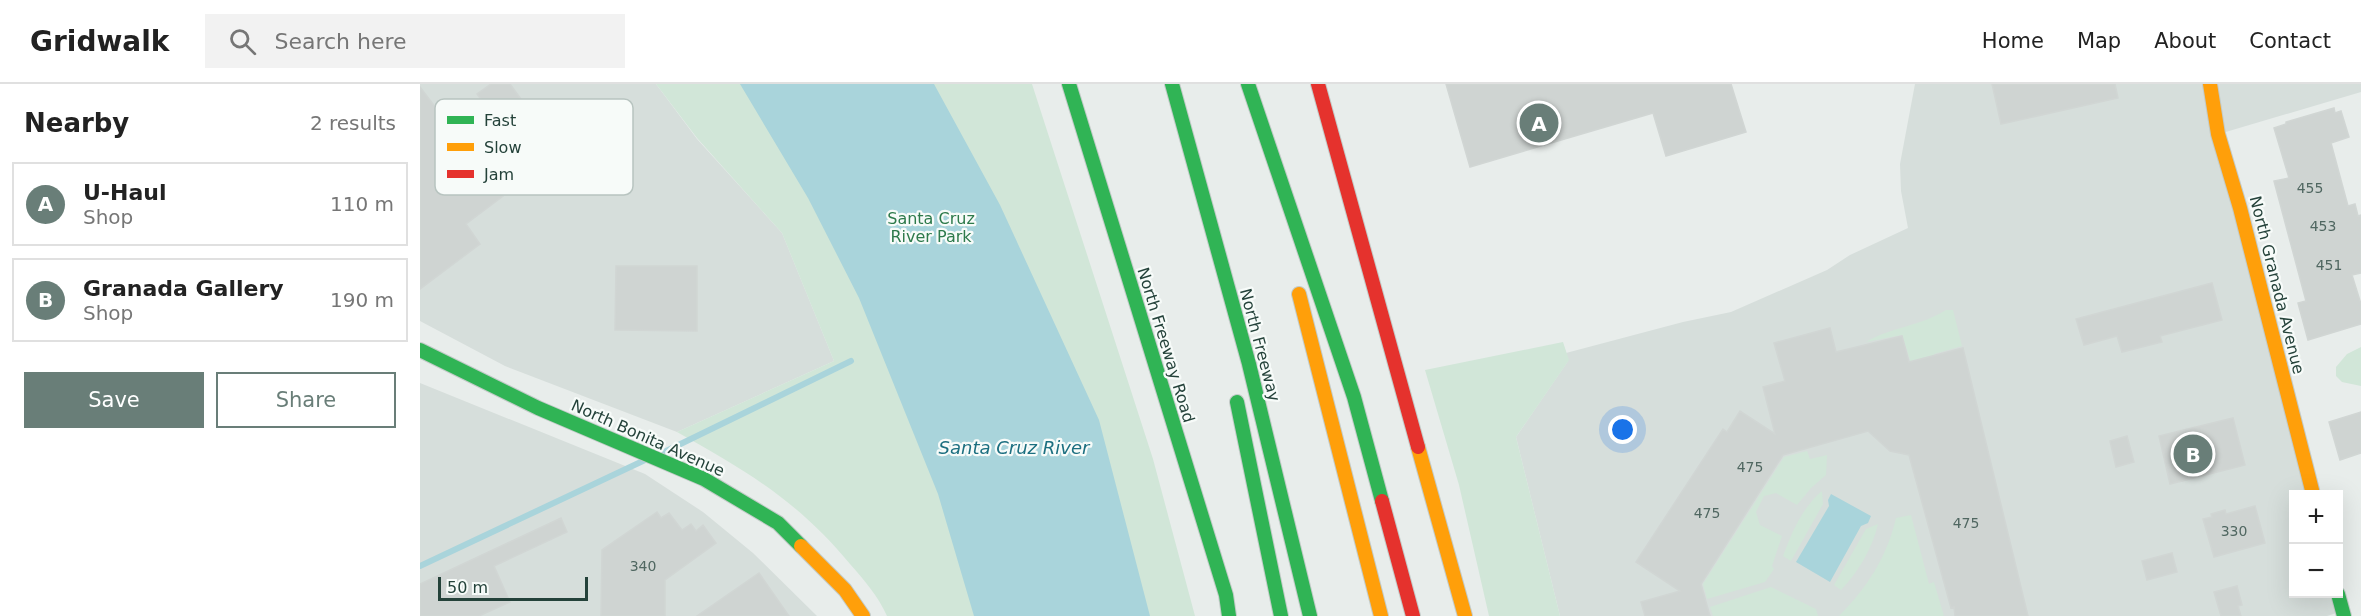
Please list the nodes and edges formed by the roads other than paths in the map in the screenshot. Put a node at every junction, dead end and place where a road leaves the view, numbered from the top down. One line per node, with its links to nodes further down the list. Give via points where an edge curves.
1 (1069, 84): 14 (main road, North Freeway Road, via 1226,595)
2 (1170, 84): 7 (main road); 16 (main road, North Freeway, via 1249,364)
3 (1246, 84): 6 (main road); 18 (main road, via 1354,397)
4 (1318, 84): 19 (main road)
5 (2210, 84): 11 (main road, North Granada Avenue, via 2218,134 2241,208)
6 (1282, 229)
7 (1208, 266)
8 (1297, 286): 17 (main road)
9 (420, 350): 13 (main road, North Bonita Avenue, via 538,408 704,479 778,523 845,590)
10 (1234, 391): 15 (main road)
11 (2312, 490)
12 (2339, 598): 20 (main road)
13 (863, 616)
14 (1229, 616)
15 (1281, 616)
16 (1310, 616)
17 (1381, 616)
18 (1413, 616)
19 (1465, 616)
20 (2344, 616)

